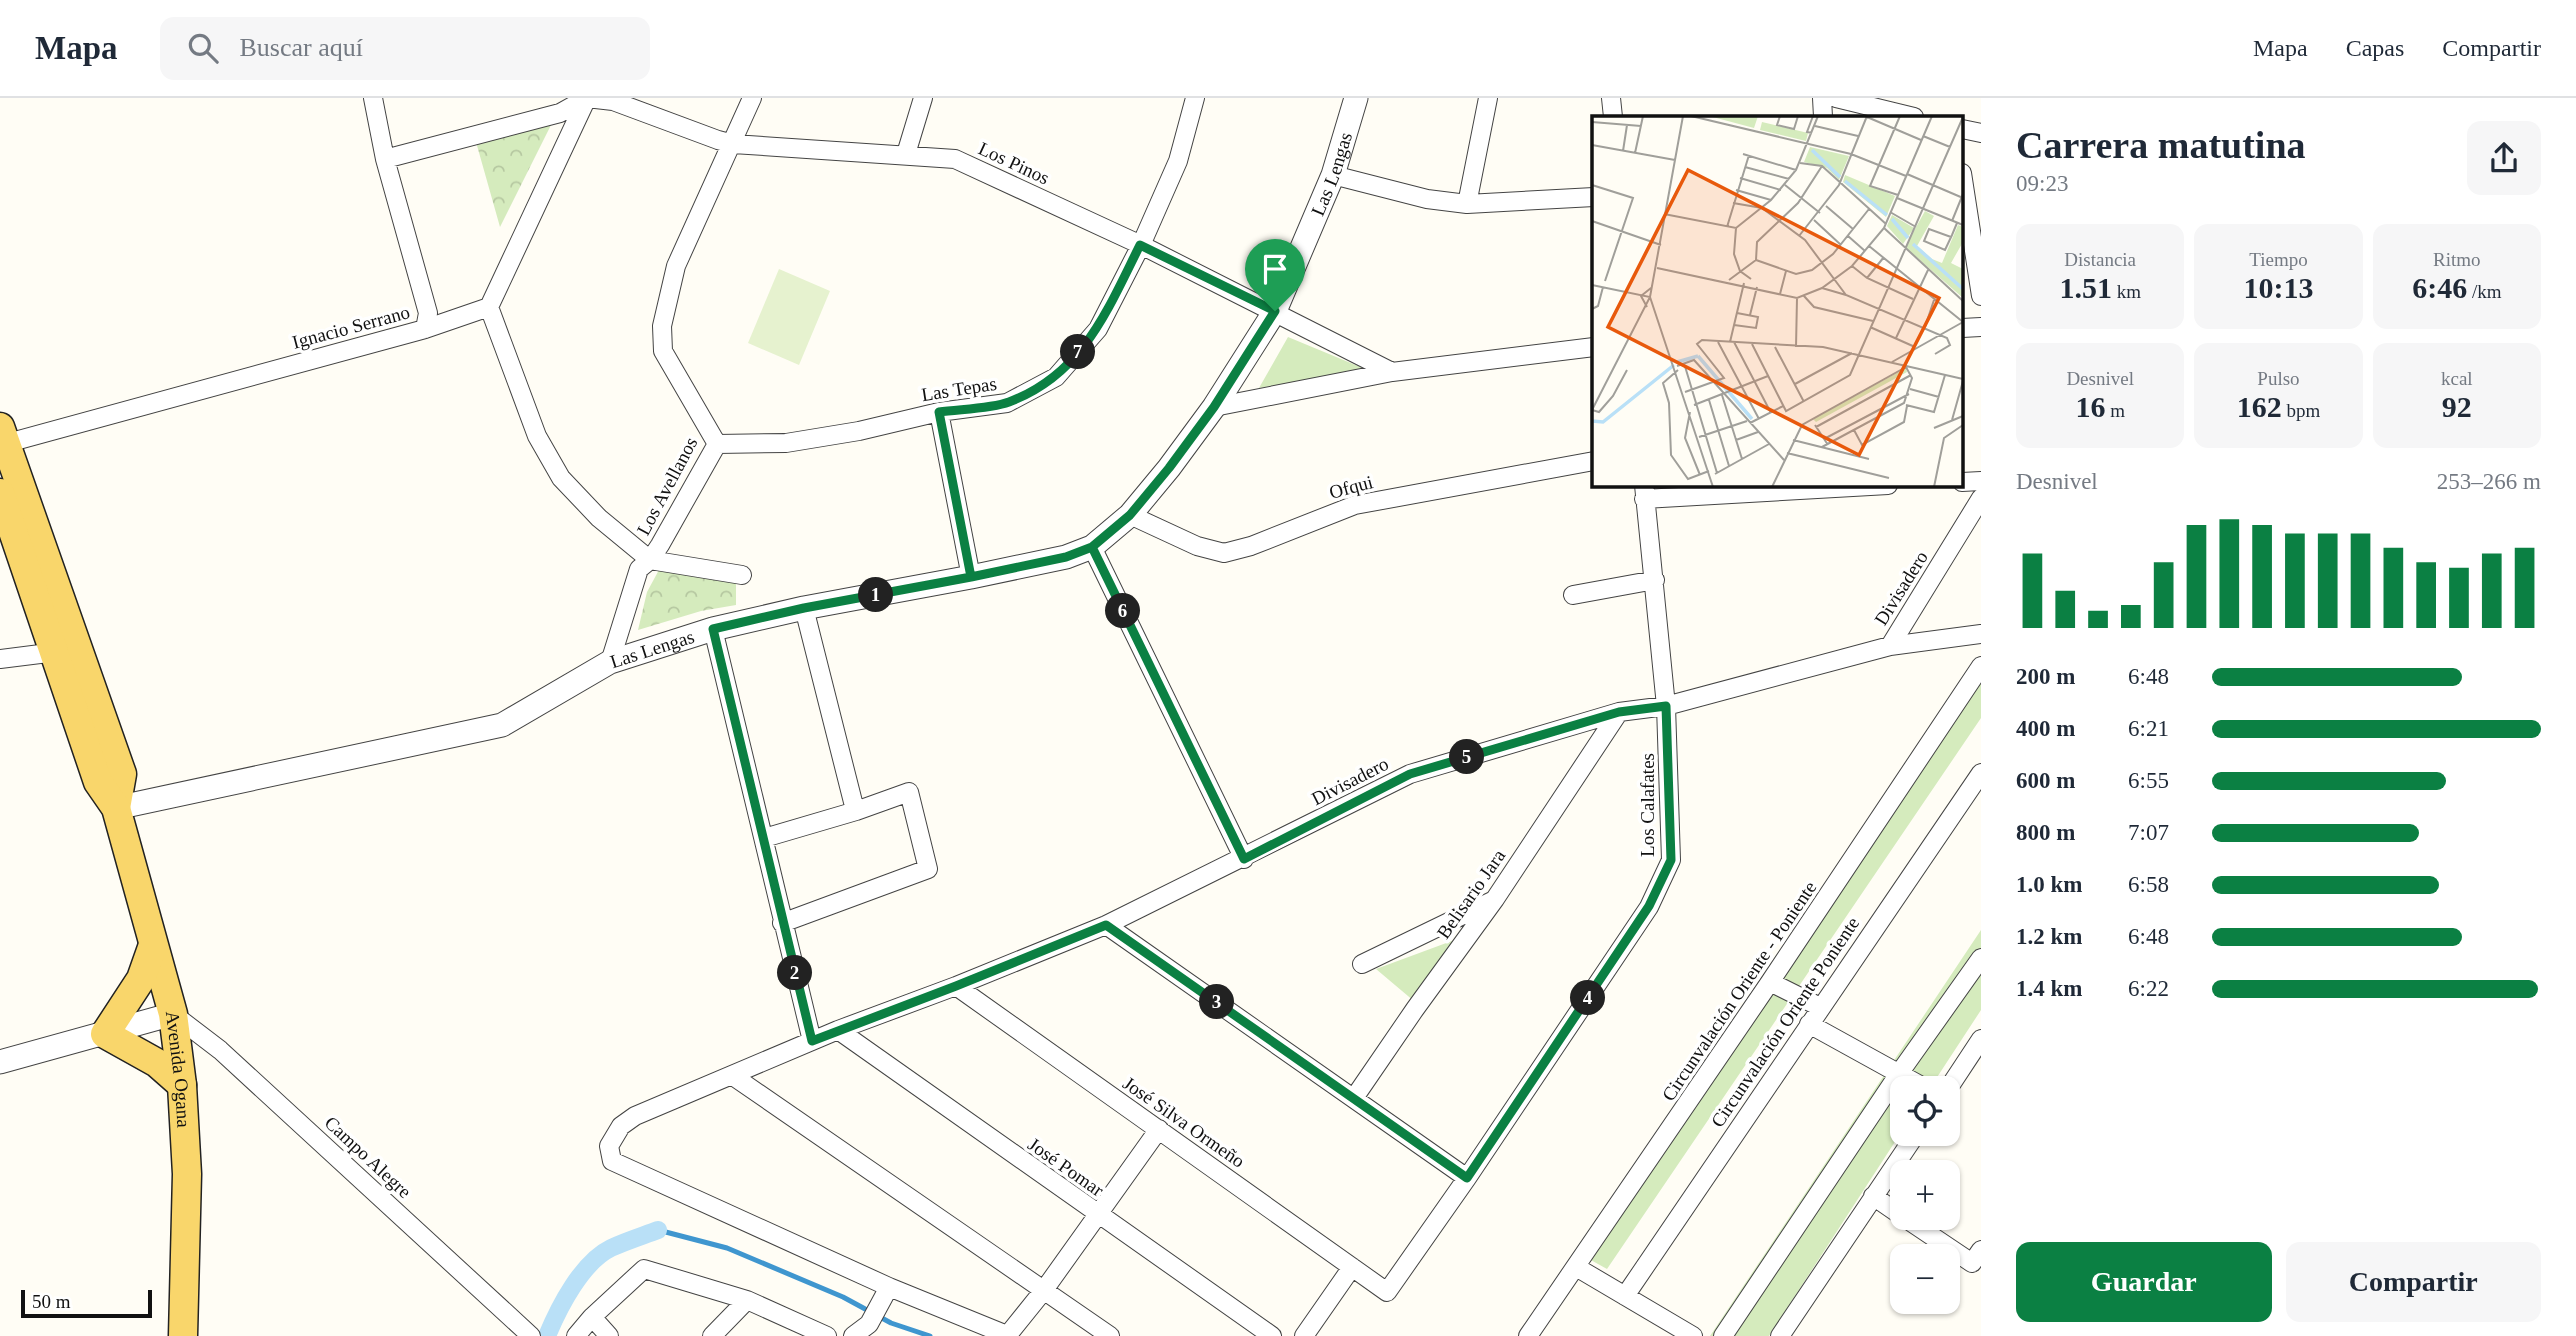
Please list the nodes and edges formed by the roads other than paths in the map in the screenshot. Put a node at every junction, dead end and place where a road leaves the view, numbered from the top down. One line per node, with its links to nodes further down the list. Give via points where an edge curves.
1 (373, 98): 16 (street)
2 (587, 98): 14 (street, Los Pinos, via 613,101); 16 (street, via 560,113); 23 (street)
3 (752, 98): 14 (street, Los Avellanos)
4 (923, 98): 15 (street)
5 (1195, 98): 21 (street, Las Tepas, via 1178,161)
6 (1356, 98): 17 (street, Las Lengas)
7 (1488, 98): 20 (street)
8 (1611, 98): 11 (street)
9 (1822, 98): 12 (street)
10 (1836, 98): 13 (street)
11 (1613, 116)
12 (1823, 116)
13 (1910, 116)
14 (733, 144): 15 (street, Los Pinos); 31 (street, Los Avellanos, via 676,266 662,326 663,351)
15 (906, 154): 21 (street, Los Pinos, via 955,159)
16 (384, 159): 25 (street, via 428,313)
17 (1333, 175): 20 (street, via 1427,199); 24 (street, Las Lengas)
18 (1964, 186): 22 (street)
19 (1592, 197): 20 (street)
20 (1468, 204)
21 (1140, 245): 24 (street, Los Pinos); 29 (street, Las Tepas, via 1098,329 1056,377 1007,403)
22 (1981, 296)
23 (489, 307): 25 (street, Ignacio Serrano); 39 (street, via 537,436 561,478 599,518)
24 (1275, 311): 27 (street, Los Pinos); 28 (street, Las Lengas)
25 (425, 329): 30 (street, Ignacio Serrano)
26 (1592, 347): 27 (street)
27 (1392, 372): 28 (street)
28 (1214, 407): 37 (street, Las Lengas)
29 (939, 412): 31 (street, Las Tepas, via 786,443); 41 (street)
30 (2, 438): 48 (main road, Avenida Ogana)
31 (717, 444): 39 (street, Los Avellanos)
32 (1592, 461): 37 (street, Ofqui, via 1355,505 1224,553 1197,546)
33 (1843, 486): 34 (street)
34 (1644, 492): 42 (street, Los Calafates)
35 (0, 493): 48 (main road, Avenida Ogana)
36 (1981, 498): 47 (street, Divisadero)
37 (1130, 515): 38 (street, Las Lengas)
38 (1092, 547): 41 (street, Las Lengas); 58 (street)
39 (650, 560): 40 (street); 50 (street, Los Avellanos, via 639,569)
40 (742, 575)
41 (971, 577): 44 (street, Las Lengas)
42 (1655, 580): 43 (street); 52 (street, Los Calafates)
43 (1573, 595)
44 (804, 608): 45 (street, Las Lengas); 55 (street)
45 (713, 629): 50 (street, Las Lengas); 57 (street)
46 (1981, 634): 47 (street)
47 (1890, 646): 52 (street, Divisadero)
48 (66, 650): 49 (street); 56 (main road, Avenida Ogana, via 122,774)
49 (0, 659)
50 (610, 662): 56 (street, Las Lengas, via 502,725)
51 (1981, 666): 65 (street, Circunvalación Oriente - Poniente)
52 (1666, 706): 53 (street, Divisadero); 82 (street, Los Calafates, via 1671,860 1649,906)
53 (1619, 712): 58 (street, Divisadero, via 1410,774); 59 (street, Belisario Jara)
54 (1981, 773): 67 (street, Circunvalación Oriente Poniente)
55 (853, 802)
56 (116, 808): 62 (main road, Avenida Ogana)
57 (764, 838): 60 (street); 60 (street, via 909,792 928,869)
58 (1244, 859): 61 (street, Divisadero)
59 (1495, 899): 64 (street); 79 (street, Belisario Jara)
60 (782, 923): 73 (street)
61 (1106, 925): 66 (street, Divisadero); 79 (street)
62 (153, 945): 68 (main road, Avenida Ogana); 71 (main road, via 141,979)
63 (1981, 958): 75 (street)
64 (1362, 964)
65 (1770, 982): 67 (street); 89 (street, Circunvalación Oriente - Poniente)
66 (956, 986): 70 (street, Divisadero); 80 (street, José Silva Ormeño)
67 (1820, 1007): 69 (street, Circunvalación Oriente Poniente)
68 (173, 1014): 71 (street); 78 (main road, Avenida Ogana); 97 (street, Campo Alegre, via 220,1050)
69 (1809, 1024): 75 (street); 93 (street, Circunvalación Oriente Poniente)
70 (838, 1030): 73 (street, Divisadero); 85 (street, José Pomar)
71 (106, 1034): 74 (street); 78 (main road, via 157,1063)
72 (1981, 1039): 77 (street)
73 (812, 1041): 76 (street, Divisadero)
74 (0, 1062)
75 (1898, 1075): 109 (street)
76 (733, 1076): 90 (street, Divisadero, via 635,1116 613,1138 609,1146 612,1161); 91 (street)
77 (1957, 1076)
78 (181, 1085): 96 (main road, Avenida Ogana, via 187,1174)
79 (1354, 1098): 82 (street)
80 (1159, 1129): 85 (street); 88 (street, José Silva Ormeño)
81 (1907, 1146): 83 (street)
82 (1467, 1178): 92 (street, Los Calafates)
83 (1872, 1196): 84 (street); 110 (street)
84 (1890, 1208)
85 (1098, 1215): 91 (street); 105 (street, José Pomar)
86 (1923, 1230): 87 (street, via 1972,1264)
87 (1981, 1250)
88 (1352, 1267): 92 (street, José Silva Ormeño); 106 (street)
89 (1576, 1267): 93 (street); 107 (street, Circunvalación Oriente - Poniente)
90 (889, 1287): 102 (street, via 869,1324); 103 (street)
91 (1044, 1290): 103 (street); 104 (street)
92 (1387, 1293)
93 (1625, 1296): 108 (street)
94 (747, 1300): 95 (street, via 644,1269); 100 (street); 101 (street)
95 (592, 1317): 98 (street); 99 (street)
96 (183, 1336)
97 (531, 1336)
98 (576, 1336)
99 (609, 1336)
100 (712, 1336)
101 (827, 1336)
102 (853, 1336)
103 (1007, 1336)
104 (1110, 1336)
105 (1272, 1336)
106 (1304, 1336)
107 (1528, 1336)
108 (1693, 1336)
109 (1723, 1336)
110 (1780, 1336)

